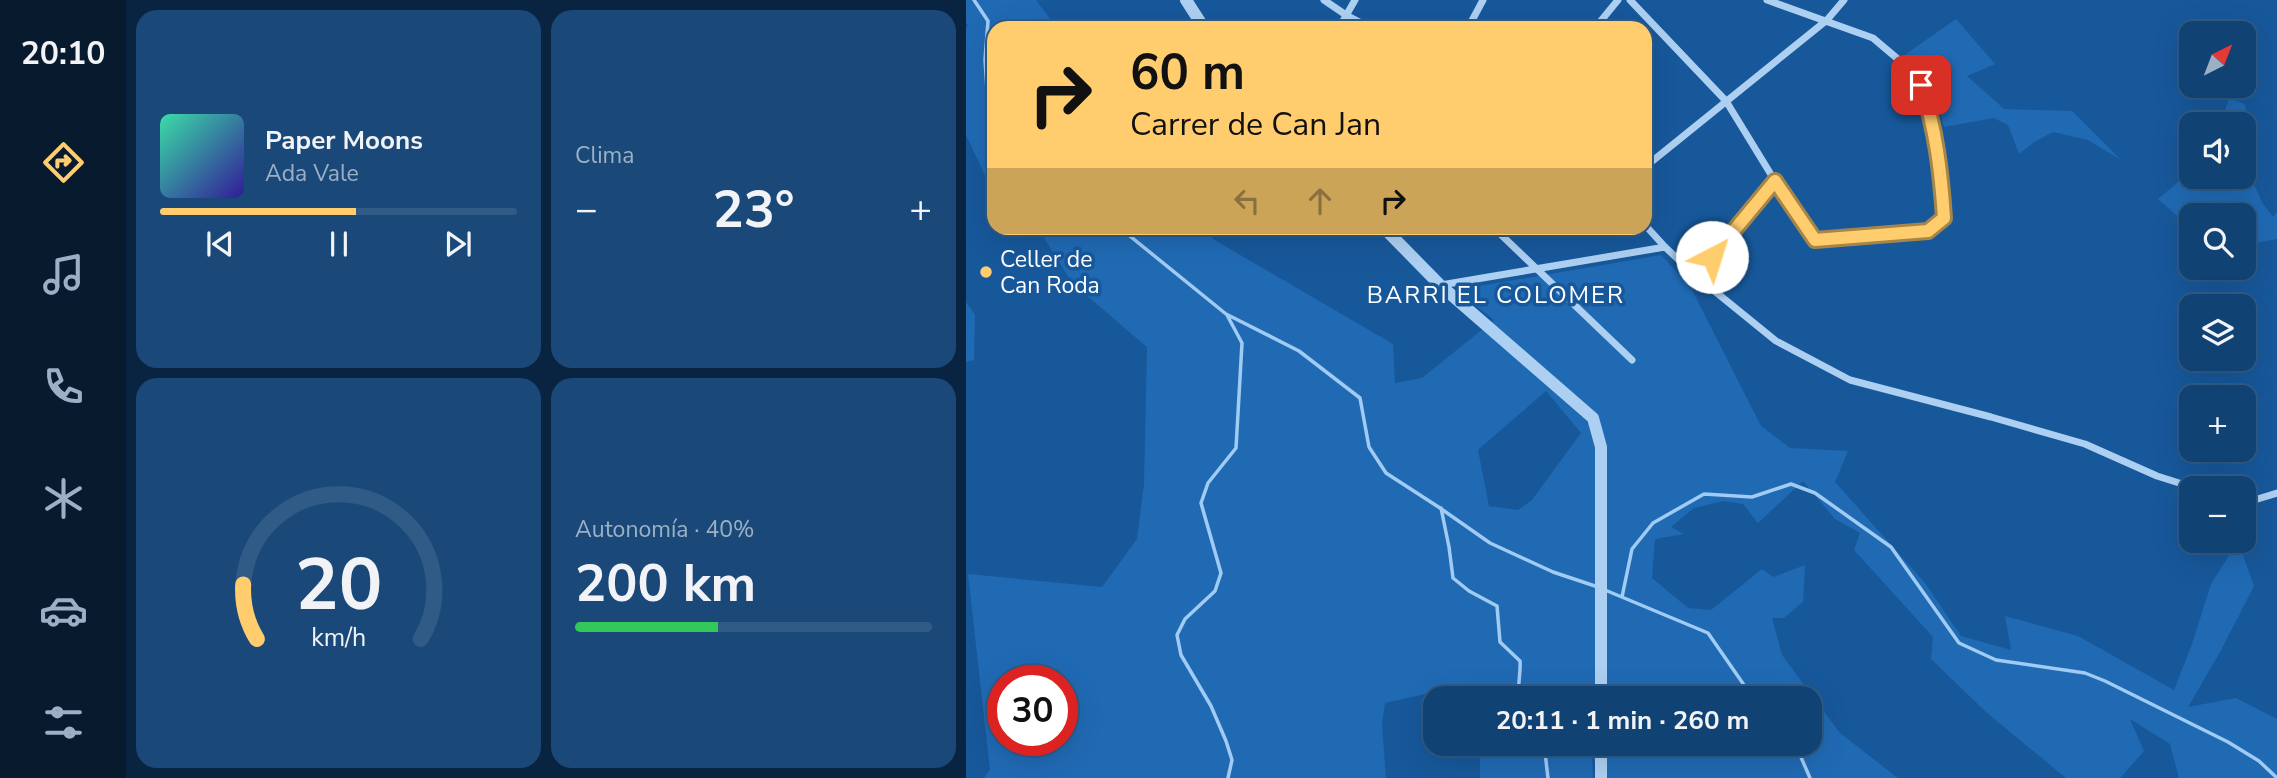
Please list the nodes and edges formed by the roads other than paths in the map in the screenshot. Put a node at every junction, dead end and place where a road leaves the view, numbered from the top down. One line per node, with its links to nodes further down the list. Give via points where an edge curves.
1 (1186, 0): 11 (street)
2 (1324, 0): 9 (street)
3 (1355, 0): 9 (street)
4 (1483, 0): 14 (street)
5 (1618, 0): 15 (street)
6 (1630, 0): 16 (street)
7 (1767, 0): 10 (street)
8 (1844, 0): 10 (street)
9 (1346, 15): 12 (street); 13 (street)
10 (1827, 20): 18 (street); 20 (street, via 1872,38 1921,85 1939,159 1944,218 1928,231 1815,240)
11 (1200, 21)
12 (1343, 21)
13 (1358, 21)
14 (1472, 21)
15 (1601, 21)
16 (1650, 21)
17 (1652, 23): 18 (street)
18 (1726, 101): 19 (street); 20 (street)
19 (1652, 161)
20 (1775, 181): 26 (street)
21 (1652, 233): 24 (street)
22 (1391, 235): 27 (street)
23 (1502, 235): 25 (street)
24 (1665, 247): 25 (street); 26 (street)
25 (1538, 269): 27 (street); 28 (street)
26 (1696, 276): 29 (street, via 1776,341 1850,380 2085,444)
27 (1440, 285): 32 (street, via 1593,418 1601,447)
28 (1632, 360)
29 (2179, 483)
30 (2277, 494): 31 (street)
31 (2256, 500)
32 (1601, 686)
33 (1601, 756): 34 (street)
34 (1601, 778)

